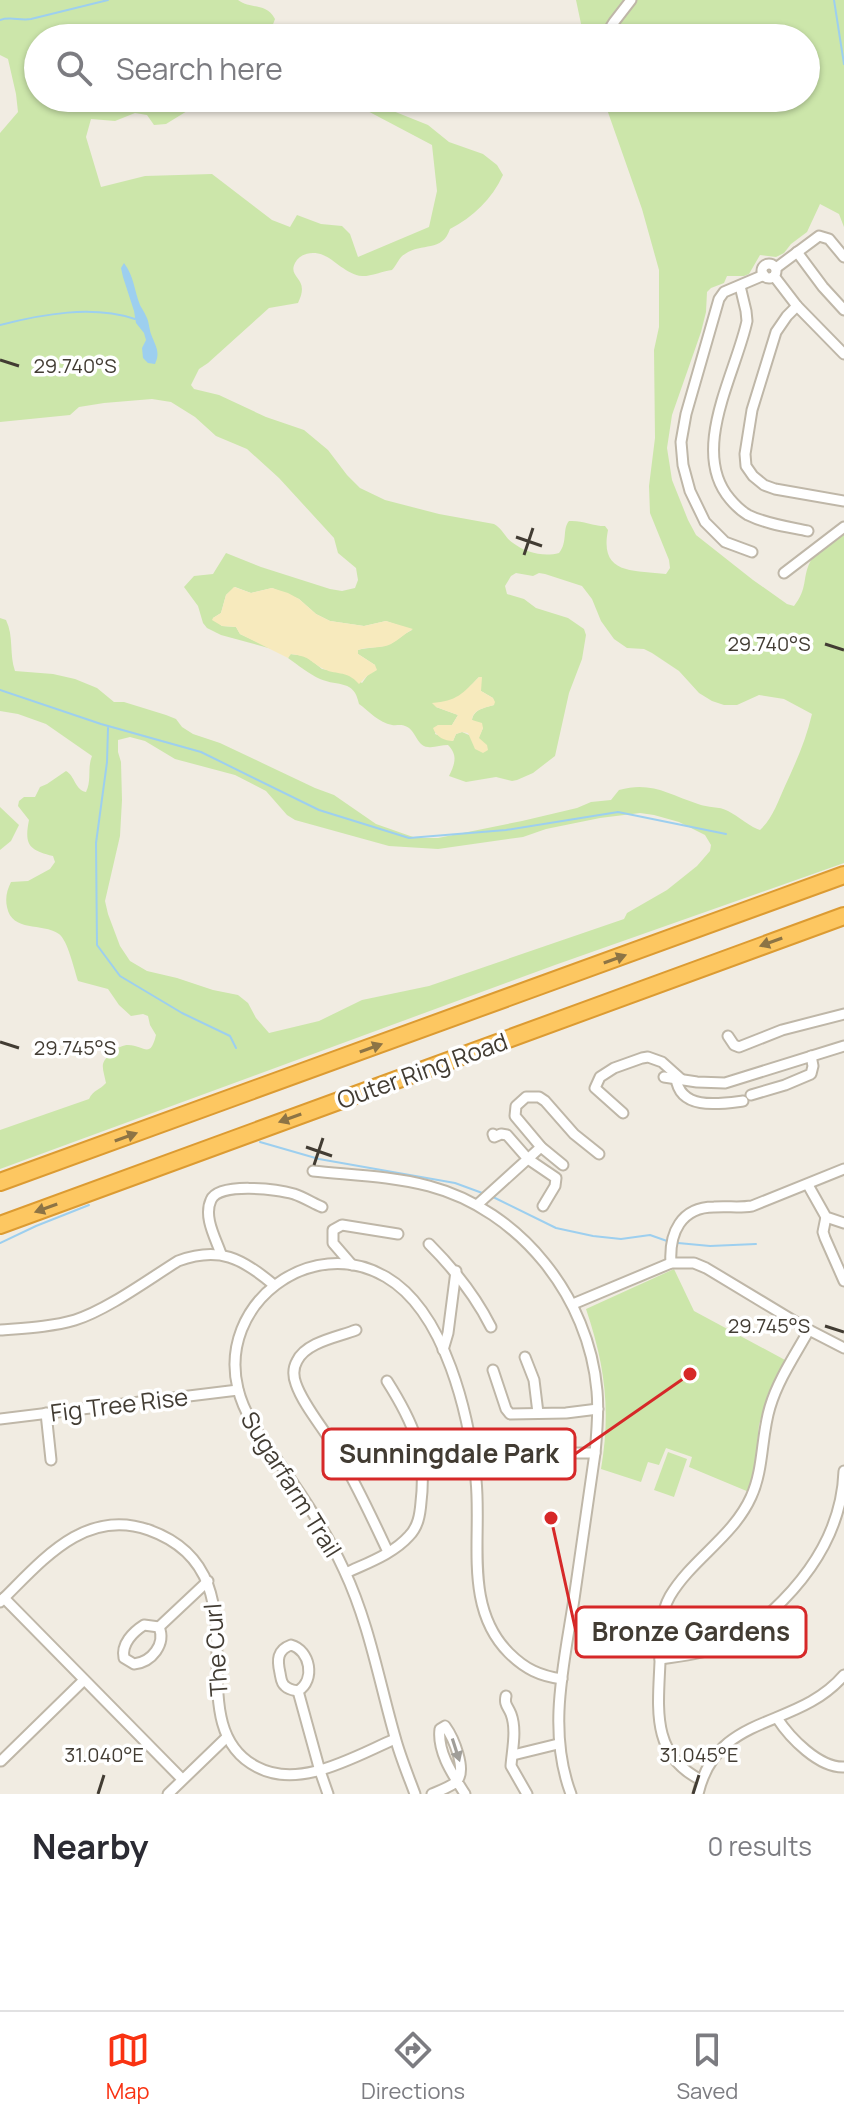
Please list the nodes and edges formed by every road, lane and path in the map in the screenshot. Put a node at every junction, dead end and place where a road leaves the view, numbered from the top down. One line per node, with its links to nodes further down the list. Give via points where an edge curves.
1 (631, 0): 2 (street)
2 (613, 24)
3 (797, 252): 4 (street, via 824,236); 5 (street); 8 (street)
4 (844, 257)
5 (771, 273): 6 (street); 7 (street)
6 (740, 286): 12 (street, via 747,321 716,426 714,465 722,489 741,511); 13 (street, via 719,299 681,442 690,491 705,522 725,542)
7 (797, 306): 9 (street); 10 (street, via 776,332 752,410 746,466 775,489)
8 (844, 310)
9 (844, 354)
10 (844, 501)
11 (844, 527): 14 (street)
12 (808, 531)
13 (752, 552)
14 (784, 573)
15 (844, 875): 31 (highway, Outer Ring Road, one-way to 15)
16 (844, 916): 38 (highway, Outer Ring Road, one-way to 38)
17 (844, 1014): 18 (street, via 739,1047)
18 (728, 1036)
19 (844, 1046): 20 (street)
20 (811, 1056): 22 (street, via 725,1083); 22 (street, via 811,1074 719,1105 690,1100 679,1091)
21 (664, 1077): 22 (street)
22 (678, 1079): 23 (street, via 662,1062 648,1057 614,1068 595,1088)
23 (623, 1113)
24 (493, 1134): 27 (street, via 507,1135)
25 (541, 1147): 26 (street, via 515,1116 516,1106 526,1097 545,1101); 27 (street); 28 (street)
26 (599, 1154)
27 (528, 1159): 33 (street); 34 (street, via 556,1178)
28 (563, 1165)
29 (844, 1169): 32 (street)
30 (313, 1171): 33 (street, via 427,1185)
31 (0, 1182)
32 (808, 1185): 36 (street); 42 (street, via 752,1206 691,1212 673,1234)
33 (478, 1204): 47 (street, via 530,1247)
34 (543, 1206)
35 (322, 1207): 41 (street, via 283,1191 218,1192 209,1217)
36 (826, 1217): 37 (street); 45 (street, via 823,1232)
37 (844, 1223)
38 (0, 1225)
39 (398, 1234): 43 (street, via 342,1225 333,1230 333,1243)
40 (429, 1244): 44 (street)
41 (221, 1254): 46 (street, via 248,1264); 49 (street, via 178,1261 91,1314 46,1326)
42 (671, 1263): 47 (street); 51 (street, via 706,1268)
43 (352, 1265): 46 (street, Sugarfarm Trail, via 309,1268); 53 (street, Sugarfarm Trail, via 381,1274 409,1294)
44 (456, 1271): 48 (street); 53 (street)
45 (844, 1281)
46 (274, 1285): 57 (street, Sugarfarm Trail, via 252,1309 238,1339)
47 (573, 1304): 58 (street, via 591,1358)
48 (491, 1327)
49 (0, 1330)
50 (356, 1330): 66 (street, via 306,1350 294,1367 297,1389)
51 (809, 1330): 52 (street); 73 (street, via 769,1409 751,1497 730,1530 669,1599)
52 (844, 1348)
53 (443, 1350): 75 (street, Sugarfarm Trail, via 472,1457 478,1578 487,1623 516,1660 540,1675)
54 (525, 1357): 60 (street)
55 (493, 1370): 60 (street, via 508,1413)
56 (387, 1381): 62 (street)
57 (238, 1390): 59 (street, Fig Tree Rise); 69 (street, Sugarfarm Trail, via 249,1418)
58 (598, 1409): 60 (street); 64 (street)
59 (46, 1413): 61 (street, Fig Tree Rise); 65 (street)
60 (538, 1413)
61 (0, 1419)
62 (417, 1439): 66 (street); 68 (street, via 423,1476 419,1517 408,1539)
63 (521, 1453): 64 (street)
64 (595, 1453): 75 (street)
65 (51, 1460)
66 (345, 1465): 68 (street)
67 (844, 1471): 73 (street, via 835,1524 805,1578 786,1598 730,1643)
68 (388, 1552): 69 (street)
69 (346, 1573): 80 (street, Sugarfarm Trail)
70 (208, 1581): 71 (street, The Curl, via 189,1555 162,1535 109,1525 66,1540); 72 (street); 79 (street, The Curl, via 216,1625 220,1714)
71 (2, 1600): 76 (street)
72 (159, 1627): 72 (street, via 161,1645 144,1661 134,1664 124,1658 123,1648 140,1627)
73 (660, 1659): 87 (street, via 660,1730 674,1759)
74 (844, 1675): 78 (street, via 813,1701)
75 (562, 1679): 81 (street)
76 (84, 1680): 83 (street); 86 (street)
77 (298, 1691): 77 (street, via 282,1683 277,1661 285,1646 305,1654 309,1675); 85 (street)
78 (777, 1718): 84 (street, via 818,1760); 87 (street, via 732,1738 712,1758)
79 (227, 1737): 85 (street, via 244,1760 266,1771 287,1776); 86 (street)
80 (395, 1739): 85 (street); 91 (street, Sugarfarm Trail)
81 (558, 1744): 82 (street); 95 (street)
82 (516, 1755): 82 (street, via 504,1700 506,1696 516,1711); 94 (street, via 511,1766)
83 (1, 1761)
84 (844, 1767)
85 (320, 1771): 90 (street)
86 (182, 1779): 89 (street)
87 (701, 1780): 96 (street)
88 (457, 1782): 88 (street, one-way to 88, via 440,1743 445,1726 461,1768); 92 (street); 93 (street)
89 (168, 1794)
90 (328, 1794)
91 (415, 1794)
92 (432, 1794)
93 (465, 1794)
94 (527, 1794)
95 (571, 1794)
96 (698, 1794)

